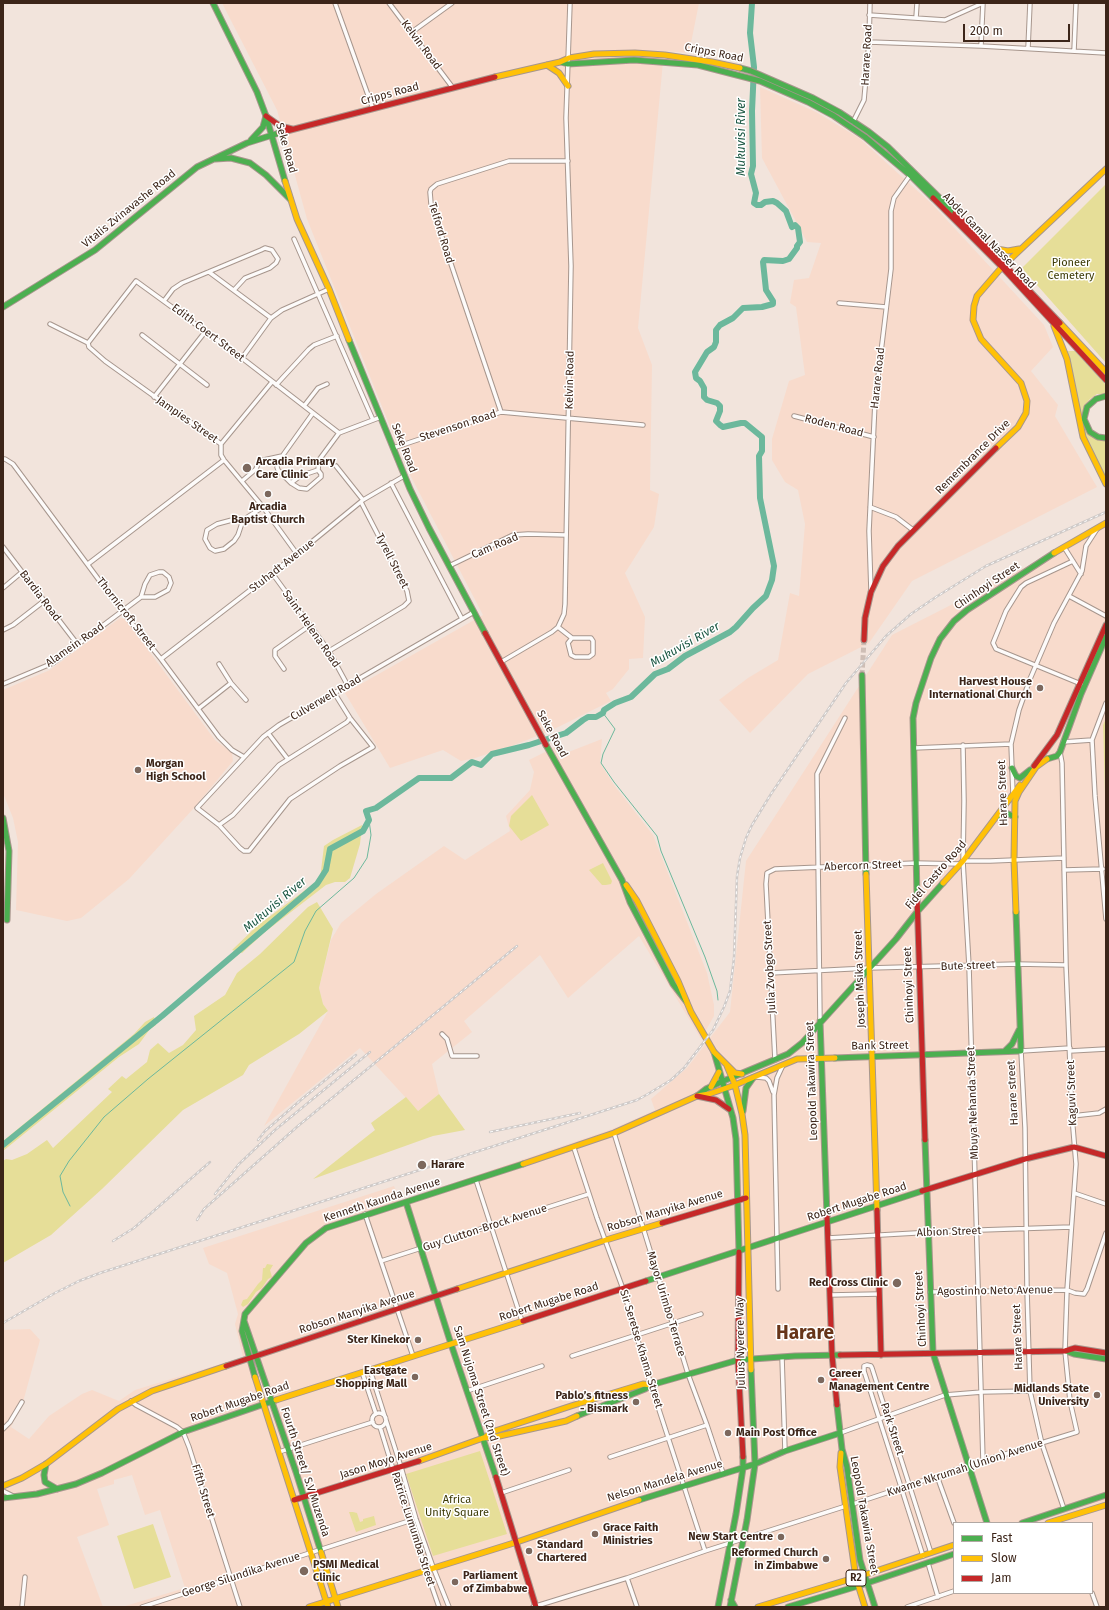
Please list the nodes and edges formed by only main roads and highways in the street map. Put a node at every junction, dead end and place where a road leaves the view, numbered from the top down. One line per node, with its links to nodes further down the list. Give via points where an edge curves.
1 (213, 3): 5 (main road, Seke Road)
2 (569, 61): 3 (main road, Cripps Road); 6 (main road, Cripps Road, via 624,60 698,65 760,81); 6 (main road, Cripps Road, via 594,54 616,53 665,55 712,62 751,71 813,98)
3 (547, 65): 4 (main road, via 560,73); 7 (main road, Cripps Road)
4 (568, 86)
5 (266, 116): 7 (main road, via 280,126); 8 (main road, Seke Road); 9 (main road, via 263,127)
6 (852, 124): 12 (main road, Abdel Gamal Nasser Road, via 883,143)
7 (294, 129): 8 (main road, Cripps Road)
8 (272, 135): 9 (main road, Vitalis Zvinavashe Road); 13 (main road, Seke Road)
9 (247, 143): 10 (main road, Vitalis Zvinavashe Road)
10 (211, 160): 13 (main road, via 231,158 250,163); 17 (main road, Vitalis Zvinavashe Road, via 197,167 95,250)
11 (1105, 168): 15 (main road, Remembrance Drive)
12 (912, 173): 14 (main road, Abdel Gamal Nasser Road); 16 (main road, Abdel Gamal Nasser Road)
13 (291, 200): 46 (main road, Seke Road, via 404,476 449,566 622,880 633,909 673,984 686,1001)
14 (987, 246): 15 (main road, via 1008,251); 16 (main road, Abdel Gamal Nasser Road)
15 (1020, 248): 16 (main road, Remembrance Drive)
16 (1003, 266): 18 (main road, Abdel Gamal Nasser Road); 19 (main road, Abdel Gamal Nasser Road); 27 (main road, Remembrance Drive, via 977,296 973,320 980,339 1022,383 1027,401 1026,413 1018,427 913,530 883,566 871,592 865,618)
17 (3, 306)
18 (1052, 322): 20 (main road, Abdel Gamal Nasser Road); 23 (main road, via 1067,359 1083,437)
19 (1106, 372)
20 (1106, 380)
21 (1106, 396): 22 (main road, via 1096,399 1087,407 1084,419 1090,432)
22 (1106, 438)
23 (1106, 484)
24 (1106, 523): 39 (main road, Chinhoyi Street, via 967,610 954,620 940,638 931,658 913,718)
25 (1106, 625): 29 (main road, Fidel Castro Road, via 1092,652)
26 (1106, 637): 29 (main road, Fidel Castro Road)
27 (864, 640)
28 (862, 675): 41 (main road, Joseph Msika Street)
29 (1082, 685): 30 (main road, Fidel Castro Road); 32 (main road, Fidel Castro Road)
30 (1052, 743): 31 (main road, Fidel Castro Road); 32 (main road, via 1058,744)
31 (1046, 750): 33 (main road); 35 (main road, Fidel Castro Road)
32 (1061, 750): 33 (main road)
33 (1053, 757): 38 (main road, Harare Street, via 1041,762 1019,792 1015,801)
34 (1012, 768): 35 (main road, via 1020,778)
35 (1030, 770): 36 (main road, Fidel Castro Road)
36 (997, 817): 38 (main road, via 1006,813); 39 (main road, Fidel Castro Road, via 962,863)
37 (3, 818): 40 (main road, via 9,851)
38 (1015, 818): 43 (main road, Harare Street, via 1014,860)
39 (917, 912): 41 (main road, Fidel Castro Road); 47 (main road, Chinhoyi Street)
40 (7, 920)
41 (869, 968): 42 (main road, Fidel Castro Road); 48 (main road, Joseph Msika Street)
42 (820, 1021): 49 (main road, Leopold Takawira Street); 52 (main road, Fidel Castro Road, via 802,1043 788,1054)
43 (1020, 1026): 44 (main road, via 1016,1037); 45 (main road, Harare street)
44 (1005, 1051): 45 (main road, Bank Street); 47 (main road, Bank Street)
45 (1021, 1051)
46 (714, 1052): 50 (main road); 51 (main road, Julius Nyerere Way)
47 (921, 1055): 48 (main road, Bank Street); 63 (main road, Chinhoyi Street)
48 (872, 1056): 49 (main road, Bank Street); 67 (main road, Joseph Msika Street)
49 (822, 1057): 53 (main road, Bank Street, via 797,1059); 68 (main road, Leopold Takawira Street)
50 (727, 1066): 52 (main road, via 735,1073); 54 (main road, Julius Nyerere Way)
51 (719, 1072): 55 (main road, Julius Nyerere Way); 57 (main road)
52 (742, 1074): 54 (main road, Fidel Castro Road)
53 (754, 1077): 56 (main road, Bank Street); 61 (main road, via 746,1088)
54 (732, 1078): 55 (main road, Fidel Castro Road); 56 (main road, Julius Nyerere Way)
55 (722, 1082): 57 (main road, Fidel Castro Road); 58 (main road, Julius Nyerere Way)
56 (734, 1085): 58 (main road, Bank Street); 61 (main road, Julius Nyerere Way)
57 (711, 1087): 59 (main road, Fidel Castro Road)
58 (724, 1089): 59 (main road, Bank Street); 60 (main road, Julius Nyerere Way)
59 (697, 1096): 60 (main road, via 716,1100); 66 (main road, Kenneth Kaunda Avenue, via 574,1148)
60 (731, 1111): 65 (main road, Julius Nyerere Way, via 735,1124)
61 (742, 1114): 64 (main road, Julius Nyerere Way)
62 (1106, 1156): 63 (main road, Robert Mugabe Road, via 1074,1147 1025,1159)
63 (927, 1190): 67 (main road, Robert Mugabe Road); 76 (main road, Chinhoyi Street)
64 (746, 1198): 65 (main road, Robson Manyika Avenue); 69 (main road, Julius Nyerere Way)
65 (737, 1200): 70 (main road, Julius Nyerere Way); 71 (main road, Robson Manyika Avenue)
66 (406, 1202): 71 (main road, Sam Nujoma Street (2nd Street)); 72 (main road, Kenneth Kaunda Avenue, via 326,1228 312,1237 250,1307)
67 (876, 1206): 68 (main road, Robert Mugabe Road); 79 (main road, Joseph Msika Street)
68 (827, 1223): 69 (main road, Robert Mugabe Road); 78 (main road, Leopold Takawira Street)
69 (749, 1247): 70 (main road, Robert Mugabe Road); 81 (main road, Julius Nyerere Way)
70 (739, 1251): 73 (main road, Robert Mugabe Road); 83 (main road, Julius Nyerere Way)
71 (436, 1296): 73 (main road, Sam Nujoma Street (2nd Street)); 77 (main road, Robson Manyika Avenue)
72 (244, 1321): 77 (main road, Fourth Street/ S.V Muzenda); 80 (main road, via 242,1331)
73 (451, 1344): 85 (main road, Robert Mugabe Road); 88 (main road, Sam Nujoma Street (2nd Street))
74 (1065, 1351): 75 (main road, Jason Moyo Avenue, via 1076,1348); 76 (main road, Jason Moyo Avenue); 82 (main road, Jason Moyo Avenue)
75 (1106, 1352)
76 (933, 1354): 79 (main road, Jason Moyo Avenue); 100 (main road, Chinhoyi Street)
77 (257, 1355): 80 (main road, Robson Manyika Avenue); 85 (main road, Fourth Street/ S.V Muzenda)
78 (832, 1355): 79 (main road, Jason Moyo Avenue); 81 (main road, Jason Moyo Avenue); 87 (main road, Leopold Takawira Street)
79 (881, 1355)
80 (250, 1358): 86 (main road); 90 (main road, Robson Manyika Avenue, via 152,1391 132,1401)
81 (750, 1358): 83 (main road, Jason Moyo Avenue); 91 (main road, Julius Nyerere Way)
82 (1106, 1359)
83 (738, 1360): 84 (main road, Jason Moyo Avenue); 92 (main road, Julius Nyerere Way)
84 (651, 1385): 88 (main road, Jason Moyo Avenue, via 566,1421); 88 (main road, Jason Moyo Avenue, via 644,1384 571,1406 492,1432)
85 (272, 1401): 86 (main road, Robert Mugabe Road); 96 (main road, Fourth Street/ S.V Muzenda)
86 (263, 1405): 94 (main road, Robert Mugabe Road, via 182,1432 102,1473); 98 (main road)
87 (840, 1434): 89 (main road, Leopold Takawira Street); 91 (main road, Nelson Mandela Avenue, via 785,1451)
88 (483, 1438): 96 (main road, Jason Moyo Avenue, via 393,1470); 103 (main road, Sam Nujoma Street (2nd Street))
89 (842, 1449): 106 (main road, Leopold Takawira Street); 107 (main road, Leopold Takawira Street, via 840,1467)
90 (46, 1464): 93 (main road, Robson Manyika Avenue); 94 (main road, via 45,1482)
91 (755, 1464): 92 (main road, Nelson Mandela Avenue); 111 (main road, Julius Nyerere Way)
92 (743, 1468): 103 (main road, Nelson Mandela Avenue, via 604,1511); 116 (main road, Julius Nyerere Way)
93 (3, 1486)
94 (58, 1489): 97 (main road, Robert Mugabe Road)
95 (1106, 1495): 101 (main road)
96 (303, 1497): 98 (main road, Jason Moyo Avenue); 110 (main road, Fourth Street/ S.V Muzenda)
97 (3, 1498)
98 (294, 1500): 112 (main road)
99 (1106, 1505): 102 (main road)
100 (987, 1522)
101 (1025, 1522)
102 (1051, 1522)
103 (517, 1542): 110 (main road, Nelson Mandela Avenue); 115 (main road, Sam Nujoma Street (2nd Street))
104 (953, 1546): 106 (main road, R2)
105 (953, 1554): 108 (main road, R2)
106 (864, 1575): 107 (main road, R2); 108 (main road, Leopold Takawira Street)
107 (856, 1578): 109 (main road, Leopold Takawira Street); 119 (main road, R2)
108 (866, 1583): 109 (main road, R2); 122 (main road, Leopold Takawira Street)
109 (858, 1586): 120 (main road, R2); 121 (main road, Leopold Takawira Street)
110 (335, 1598): 112 (main road, Nelson Mandela Avenue); 114 (main road, Fourth Street/ S.V Muzenda)
111 (731, 1600): 117 (main road, Julius Nyerere Way); 118 (main road)
112 (327, 1604): 113 (main road, Nelson Mandela Avenue)
113 (309, 1607)
114 (338, 1607)
115 (535, 1607)
116 (718, 1607)
117 (730, 1607)
118 (735, 1607)
119 (758, 1607)
120 (788, 1607)
121 (865, 1607)
122 (874, 1607)

